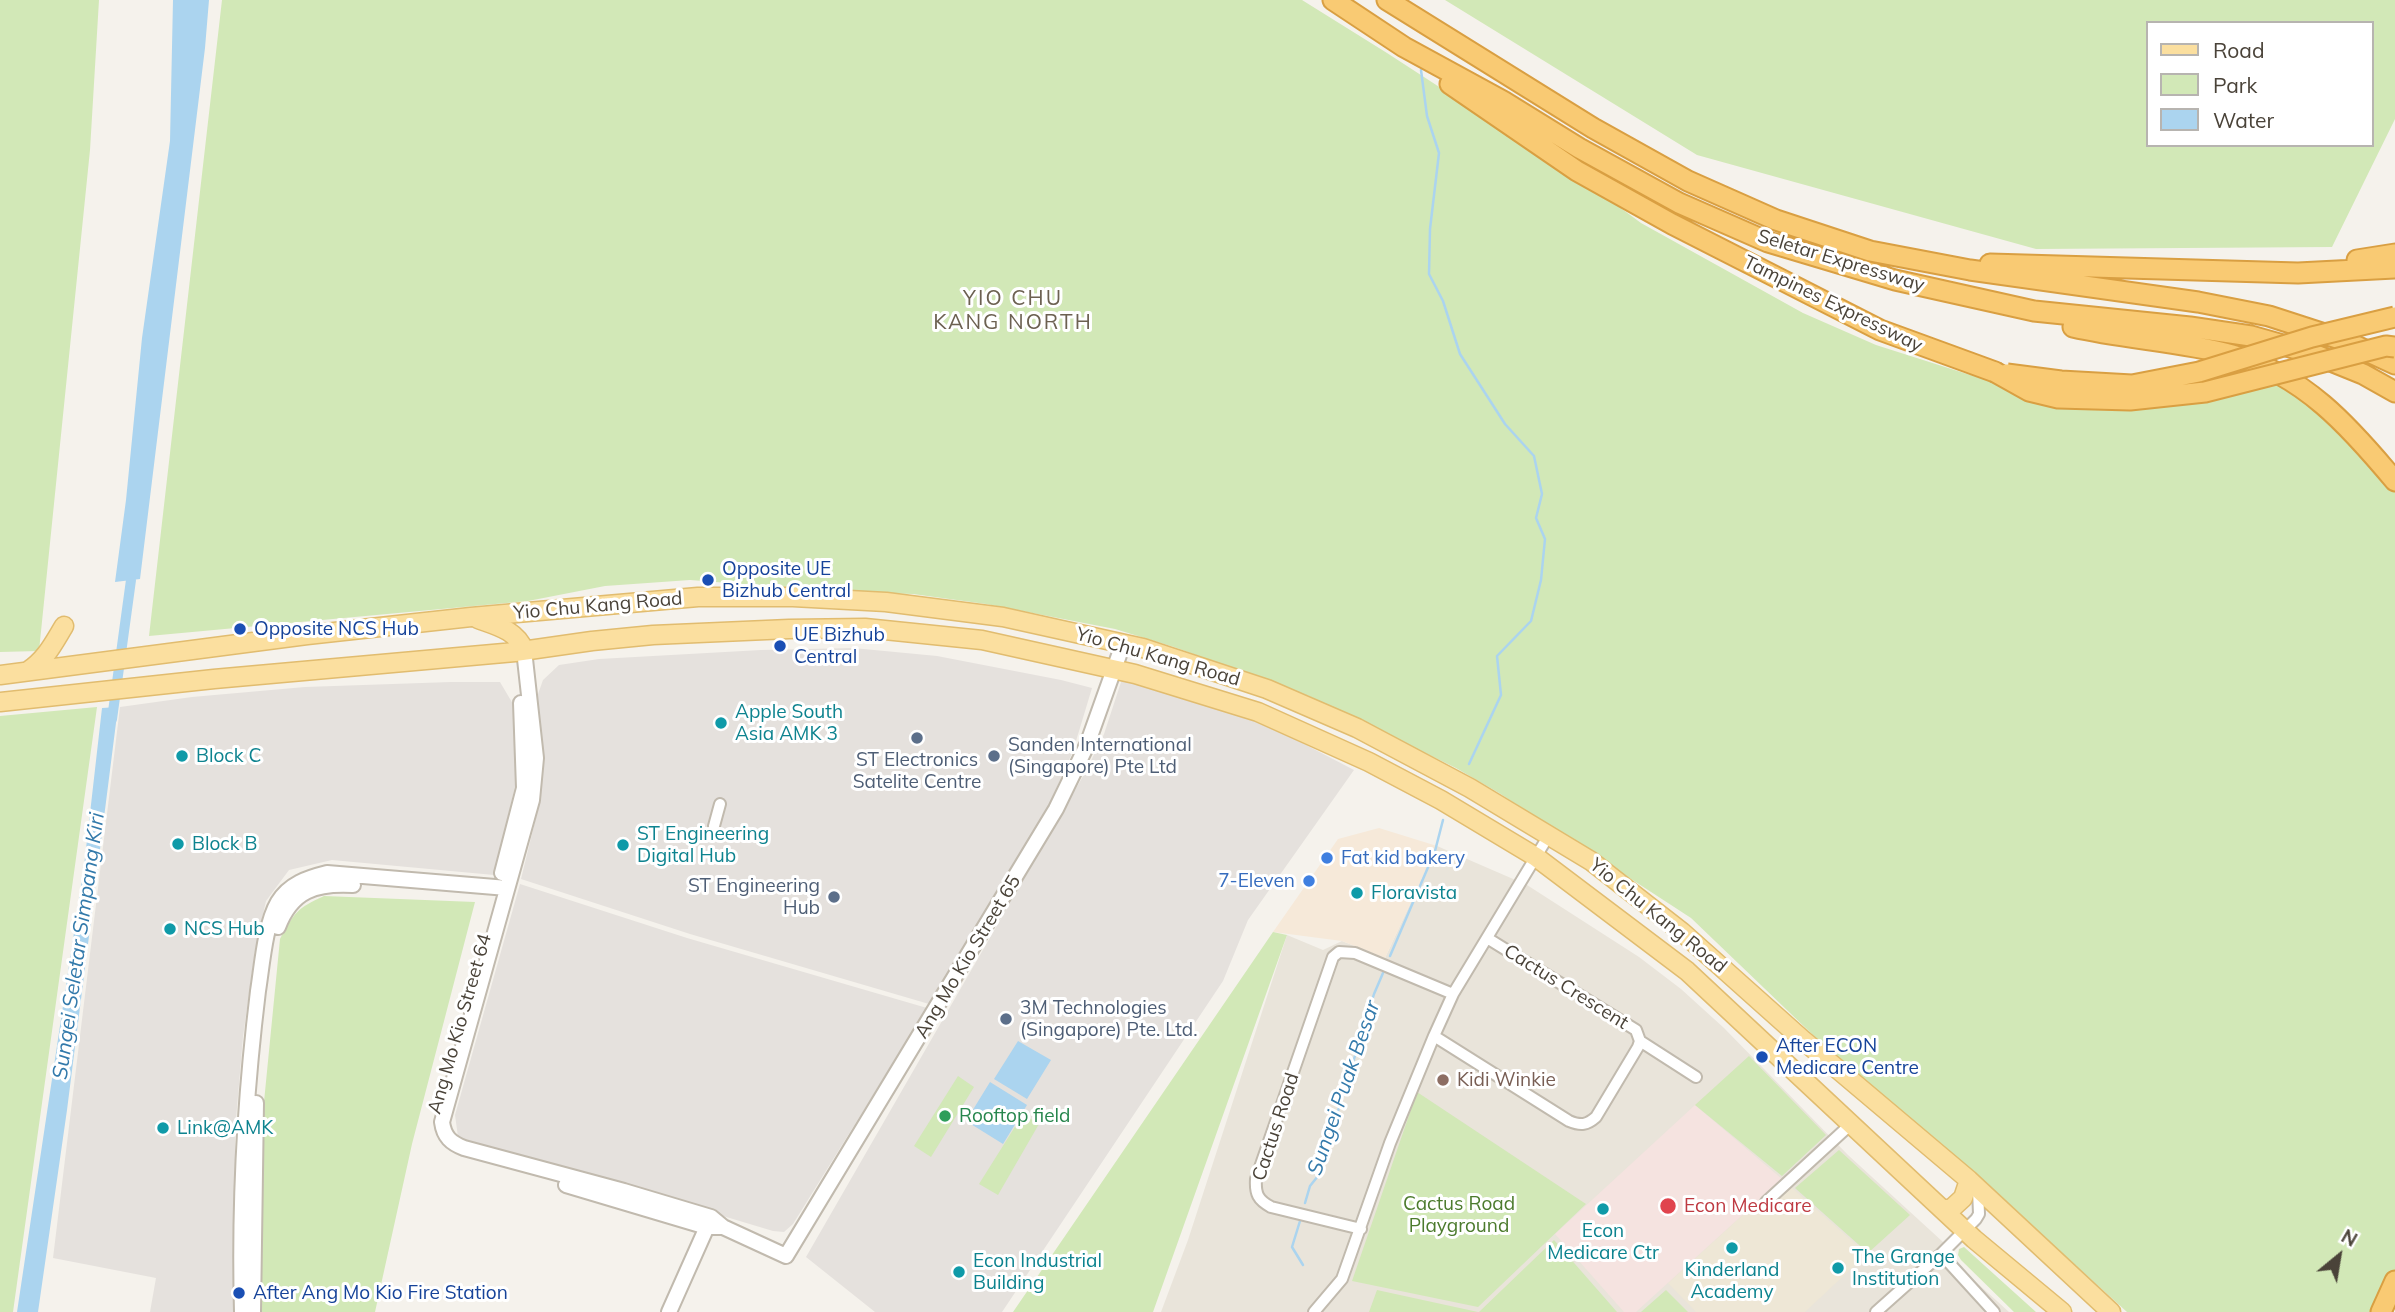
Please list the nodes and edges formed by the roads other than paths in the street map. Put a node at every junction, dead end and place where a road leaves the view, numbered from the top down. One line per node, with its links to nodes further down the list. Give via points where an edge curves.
1 (1333, 0): 3 (highway, Seletar Expressway)
2 (1387, 0): 6 (highway, Seletar Expressway, via 1593,128 1688,181 1776,220 1870,251)
3 (1404, 47): 8 (highway, Seletar Expressway, via 1679,203 1768,242 1885,277); 12 (highway, Tampines Expressway, via 1566,163 1672,225 1880,330)
4 (2395, 254): 7 (highway)
5 (2395, 268): 7 (highway)
6 (1970, 270): 7 (highway, via 2008,263); 11 (highway, Seletar Expressway, via 2269,316 2343,340)
7 (2298, 273)
8 (2034, 311): 13 (highway, Seletar Expressway, via 2251,336 2311,353); 14 (highway, via 2057,324 2234,355 2256,364 2296,384 2329,408)
9 (2395, 317): 12 (highway, Tampines Expressway, bridge, via 2199,372 2132,385 2061,382)
10 (2395, 347): 12 (highway, bridge, via 2205,392 2130,400 2058,398 2029,391)
11 (2395, 364)
12 (1995, 372)
13 (2395, 392)
14 (2395, 481)
15 (542, 611): 16 (main road, Yio Chu Kang Road); 18 (main road, Yio Chu Kang Road, via 698,597 806,597 1003,617); 19 (main road, via 526,626)
16 (471, 617): 19 (main road, via 499,626); 21 (main road, Yio Chu Kang Road)
17 (64, 626): 21 (main road, via 41,662)
18 (1123, 644): 20 (street, Ang Mo Kio Street 65); 26 (main road, Yio Chu Kang Road, via 1267,689 1357,728)
19 (519, 647): 20 (main road, Yio Chu Kang Road, via 653,635 865,628 982,640); 23 (main road, Yio Chu Kang Road); 28 (street, Ang Mo Kio Street 64, via 523,788)
20 (1115, 669): 27 (main road, Yio Chu Kang Road, via 1258,712 1357,756); 44 (street, Ang Mo Kio Street 65, via 1087,745 1056,809)
21 (28, 671): 22 (main road, Yio Chu Kang Road)
22 (0, 675)
23 (0, 702)
24 (720, 804): 25 (street)
25 (714, 826)
26 (1549, 835): 27 (street); 32 (main road, Yio Chu Kang Road, via 1682,932)
27 (1536, 857): 29 (street); 34 (main road, Yio Chu Kang Road, via 1688,971)
28 (502, 892): 40 (street, Ang Mo Kio Street 64, via 432,1120 440,1142 453,1153); 46 (street, via 327,873 306,879 279,899 260,976 243,1138); 47 (street, via 330,884 302,894 284,912 269,962 260,1037)
29 (1487, 938): 30 (street); 33 (street, Cactus Crescent, via 1636,1030)
30 (1453, 994): 31 (street); 41 (street, Cactus Road, via 1355,953 1339,952 1332,957 1255,1189 1259,1200 1271,1207)
31 (1434, 1036): 33 (street, Cactus Crescent, via 1579,1125 1596,1117); 41 (street)
32 (1802, 1040): 34 (main road, via 1786,1046); 37 (main road, Yio Chu Kang Road)
33 (1640, 1041): 35 (street, Cactus Crescent)
34 (1790, 1065): 36 (main road, Yio Chu Kang Road)
35 (1696, 1077)
36 (1852, 1124): 38 (street); 39 (main road, Yio Chu Kang Road)
37 (1973, 1185): 39 (main road, via 1951,1209); 42 (street, via 1979,1214); 53 (main road, Yio Chu Kang Road)
38 (1766, 1202)
39 (1943, 1209): 42 (main road, Yio Chu Kang Road)
40 (709, 1222): 44 (street, Ang Mo Kio Street 64); 48 (street)
41 (1361, 1229): 49 (street, via 1342,1279)
42 (1965, 1231): 43 (street); 52 (main road, Yio Chu Kang Road)
43 (1941, 1254): 50 (street); 51 (street)
44 (786, 1256)
45 (2395, 1281): 54 (highway)
46 (242, 1312)
47 (253, 1312)
48 (669, 1312)
49 (1314, 1312)
50 (1876, 1312)
51 (1994, 1312)
52 (2062, 1312)
53 (2111, 1312)
54 (2381, 1312)

